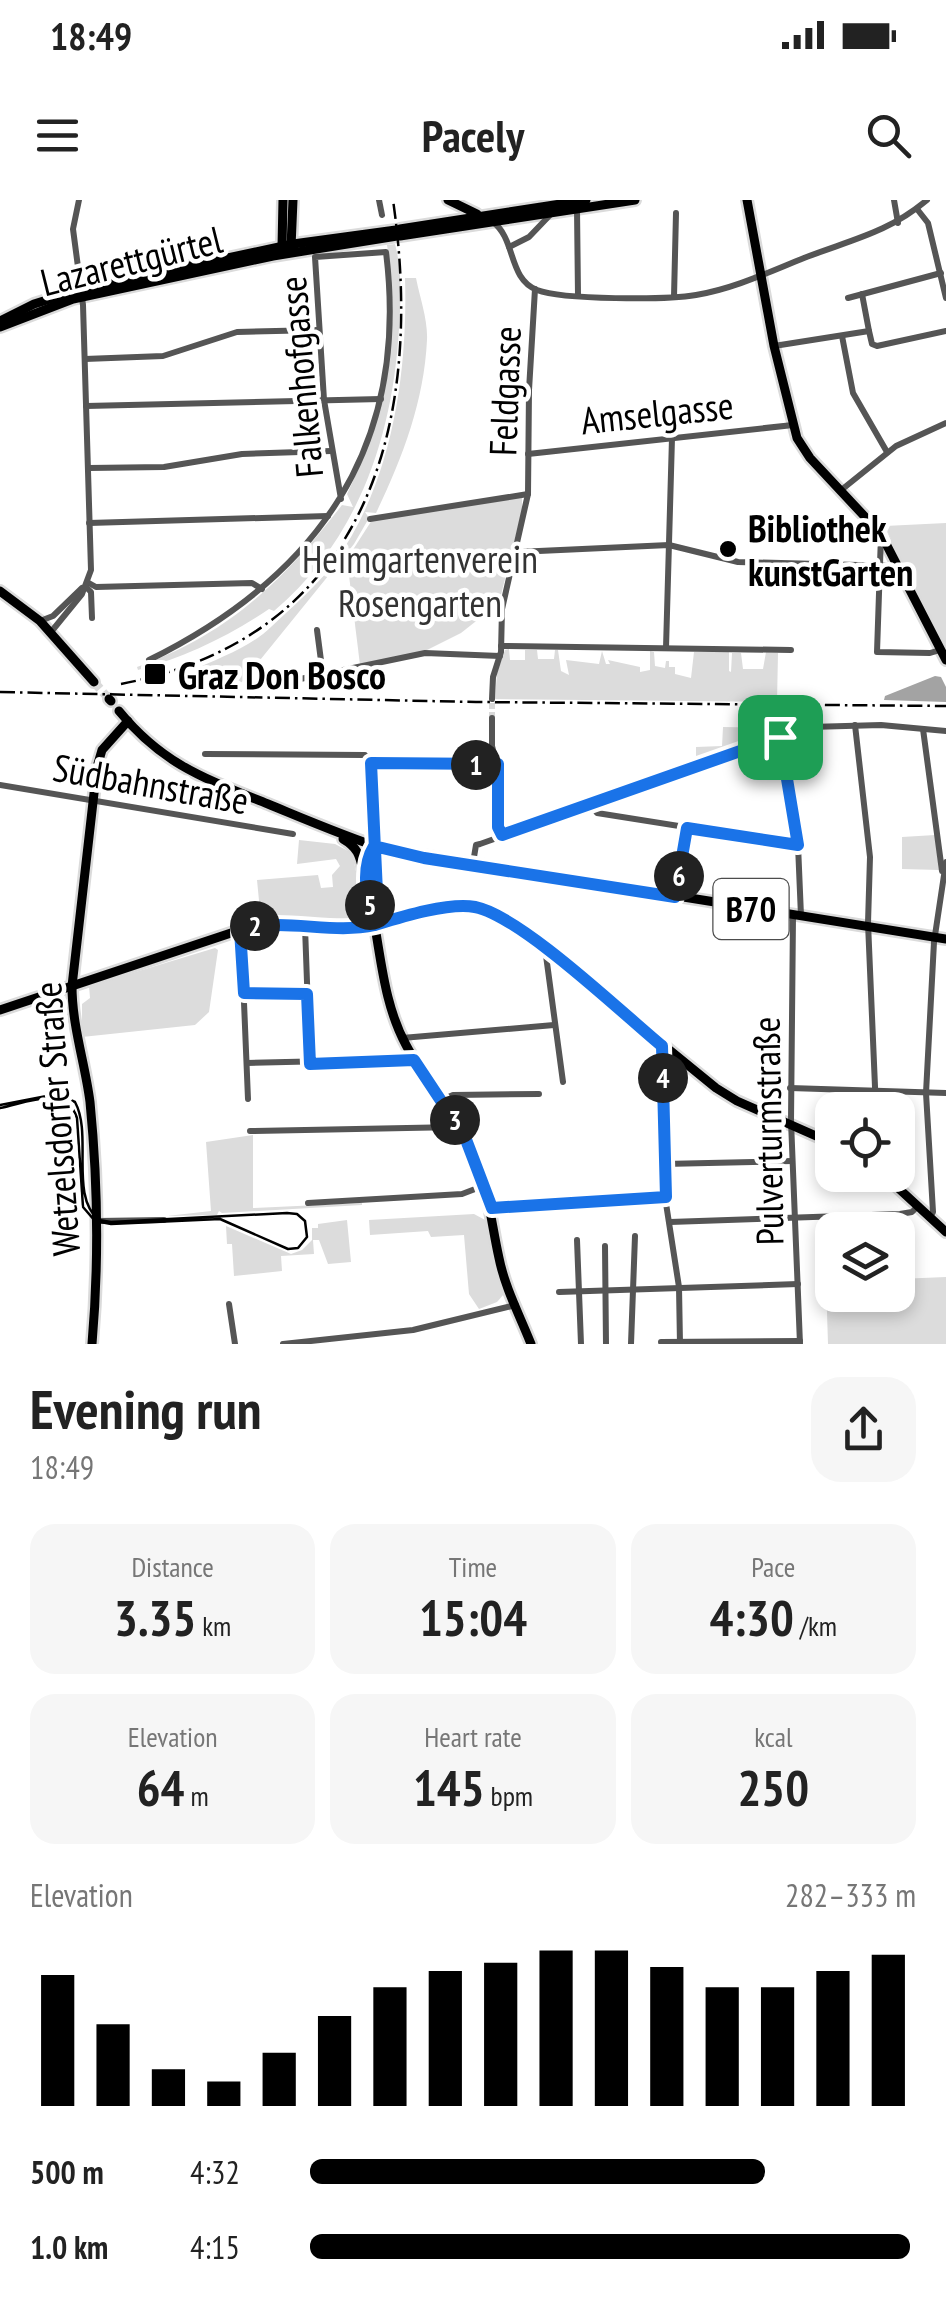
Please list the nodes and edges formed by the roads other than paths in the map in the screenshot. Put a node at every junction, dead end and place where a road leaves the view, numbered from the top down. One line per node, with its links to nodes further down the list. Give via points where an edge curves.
1 (78, 200): 23 (street, via 73,238)
2 (283, 200): 19 (main road)
3 (293, 200): 19 (main road)
4 (378, 200): 15 (street)
5 (448, 200): 16 (main road)
6 (586, 200): 11 (main road)
7 (635, 200): 11 (main road)
8 (747, 200): 21 (main road)
9 (894, 200): 17 (street)
10 (927, 200): 12 (street)
11 (572, 203): 13 (main road); 16 (main road); 25 (street)
12 (917, 208): 17 (street); 20 (street, via 928,223)
13 (555, 211): 16 (main road); 18 (street)
14 (676, 213): 26 (street)
15 (382, 215)
16 (488, 220): 18 (street); 19 (main road, Lazarettgürtel)
17 (898, 223): 21 (street)
18 (509, 247): 22 (street, via 521,278)
19 (288, 248): 23 (main road, Lazarettgürtel)
20 (941, 273): 24 (street); 28 (street)
21 (760, 276): 26 (street); 34 (main road)
22 (535, 290): 25 (street); 44 (street, Feldgasse)
23 (82, 293): 29 (main road, Lazarettgürtel); 35 (street)
24 (862, 294): 27 (street); 31 (street)
25 (578, 295): 26 (street)
26 (674, 298)
27 (848, 298)
28 (946, 298)
29 (0, 324)
30 (319, 330): 35 (street, via 237,332 163,356); 36 (street, Falkenhofgasse, via 315,257 386,252 392,326); 37 (street, Falkenhofgasse)
31 (869, 331): 32 (street, via 877,346); 33 (street)
32 (946, 332)
33 (842, 336): 34 (street); 43 (street, via 853,393)
34 (774, 346): 40 (main road)
35 (86, 358): 38 (street)
36 (381, 399): 37 (street); 48 (street)
37 (324, 400): 38 (street); 42 (street, Falkenhofgasse)
38 (86, 406): 45 (street)
39 (946, 423): 43 (street)
40 (792, 425): 41 (street, Amselgasse); 46 (main road, via 803,449)
41 (672, 438): 44 (street, Amselgasse); 53 (street)
42 (331, 451): 45 (street); 48 (street, Falkenhofgasse)
43 (887, 452): 46 (street)
44 (528, 454): 47 (street, Feldgasse)
45 (88, 468): 51 (street)
46 (840, 491): 52 (main road)
47 (528, 494): 50 (street, Feldgasse); 54 (street, Feldgasse)
48 (341, 499): 49 (street)
49 (330, 516): 51 (street); 58 (street)
50 (370, 519)
51 (90, 523): 57 (street)
52 (881, 534): 55 (main road); 56 (street)
53 (669, 545): 54 (street); 56 (street, via 738,562); 65 (street)
54 (517, 552): 64 (street, Feldgasse)
55 (897, 566): 56 (street); 67 (main road)
56 (880, 567): 67 (street, via 877,652)
57 (86, 584): 58 (street, via 252,583); 60 (street); 61 (street); 63 (street)
58 (262, 589): 69 (street)
59 (0, 591): 61 (main road)
60 (92, 618)
61 (40, 621): 63 (main road)
62 (317, 630): 70 (street)
63 (51, 632): 71 (main road)
64 (501, 646): 65 (street); 68 (street, Feldgasse)
65 (666, 648): 66 (street)
66 (792, 650)
67 (944, 655)
68 (500, 656): 70 (street, via 426,653); 73 (street, Feldgasse)
69 (149, 660)
70 (323, 676): 72 (street)
71 (94, 682)
72 (281, 683)
73 (492, 699)
74 (119, 711): 76 (main road, B70)
75 (492, 718): 83 (street)
76 (128, 722): 85 (main road, Wetzelsdorfer Straße, via 102,750); 87 (main road, B70, via 184,769)
77 (855, 725): 78 (street); 80 (street, via 819,725); 101 (street, via 868,830)
78 (923, 729): 79 (street); 95 (street)
79 (946, 731)
80 (780, 737): 86 (street); 91 (street, Pulverturmstraße)
81 (205, 754): 82 (street, via 365,755)
82 (371, 763): 83 (street); 92 (street)
83 (498, 764): 90 (street)
84 (0, 785): 85 (street, Südbahnstraße)
85 (95, 801): 89 (street, Südbahnstraße); 106 (main road, Wetzelsdorfer Straße)
86 (590, 804): 88 (street, via 597,813); 90 (street)
87 (318, 827): 92 (main road, B70); 96 (main road, via 353,844)
88 (687, 828): 91 (street); 97 (street)
89 (293, 834)
90 (502, 835): 94 (street, via 476,846)
91 (798, 845): 98 (street, Pulverturmstraße)
92 (374, 846): 94 (main road, B70); 96 (main road); 99 (main road)
93 (946, 862): 95 (street)
94 (472, 864): 97 (main road, B70)
95 (943, 881): 103 (street)
96 (367, 883): 99 (main road)
97 (675, 897): 98 (main road, B70)
98 (797, 917): 101 (main road, B70); 117 (street, Pulverturmstraße)
99 (375, 925): 100 (main road); 105 (main road, via 472,906); 111 (main road)
100 (305, 928): 102 (main road); 108 (street)
101 (868, 928): 103 (main road, B70); 118 (street)
102 (240, 930): 106 (main road); 107 (street)
103 (934, 938): 104 (main road, B70); 120 (street)
104 (946, 940)
105 (544, 948): 110 (street); 112 (main road)
106 (72, 986): 109 (main road); 139 (main road, Wetzelsdorfer Straße)
107 (244, 993): 108 (street); 114 (street)
108 (307, 994): 115 (street)
109 (0, 1010)
110 (554, 1025): 111 (street); 116 (street)
111 (402, 1038): 113 (main road)
112 (662, 1046): 124 (main road, via 728,1096); 129 (street)
113 (414, 1060): 115 (street); 123 (main road)
114 (248, 1063): 115 (street); 122 (street)
115 (310, 1064)
116 (563, 1082)
117 (790, 1088): 118 (street); 124 (street, Pulverturmstraße)
118 (874, 1091): 120 (street)
119 (946, 1092): 120 (street)
120 (926, 1093): 136 (street)
121 (539, 1094): 123 (street)
122 (248, 1099)
123 (441, 1100): 125 (main road)
124 (791, 1124): 127 (main road); 128 (street, Pulverturmstraße)
125 (460, 1127): 126 (street); 130 (main road)
126 (250, 1132)
127 (815, 1136)
128 (792, 1161): 129 (street); 137 (street, Pulverturmstraße)
129 (664, 1164): 132 (street)
130 (484, 1186): 133 (street, via 462,1194); 135 (main road)
131 (903, 1192): 134 (main road)
132 (666, 1197): 135 (street); 140 (street)
133 (308, 1203)
134 (918, 1206): 136 (main road); 137 (street, via 900,1214)
135 (492, 1208): 152 (main road, via 498,1257)
136 (930, 1217): 141 (main road)
137 (794, 1218): 140 (street); 145 (street, Pulverturmstraße)
138 (164, 1220): 139 (street)
139 (98, 1222): 156 (main road, Wetzelsdorfer Straße)
140 (670, 1222): 146 (street)
141 (946, 1232)
142 (635, 1236): 147 (street)
143 (577, 1240): 149 (street)
144 (606, 1246): 148 (street)
145 (798, 1284): 146 (street); 155 (street, Pulverturmstraße)
146 (679, 1287): 147 (street); 154 (street)
147 (633, 1288): 148 (street); 162 (street)
148 (606, 1289): 149 (street); 161 (street)
149 (579, 1290): 150 (street); 160 (street)
150 (559, 1292)
151 (229, 1304): 157 (street)
152 (516, 1306): 158 (street, via 413,1330); 159 (main road)
153 (661, 1342): 154 (street)
154 (680, 1343): 155 (street)
155 (800, 1343)
156 (92, 1344)
157 (235, 1344)
158 (282, 1344)
159 (532, 1344)
160 (581, 1344)
161 (606, 1344)
162 (631, 1344)

